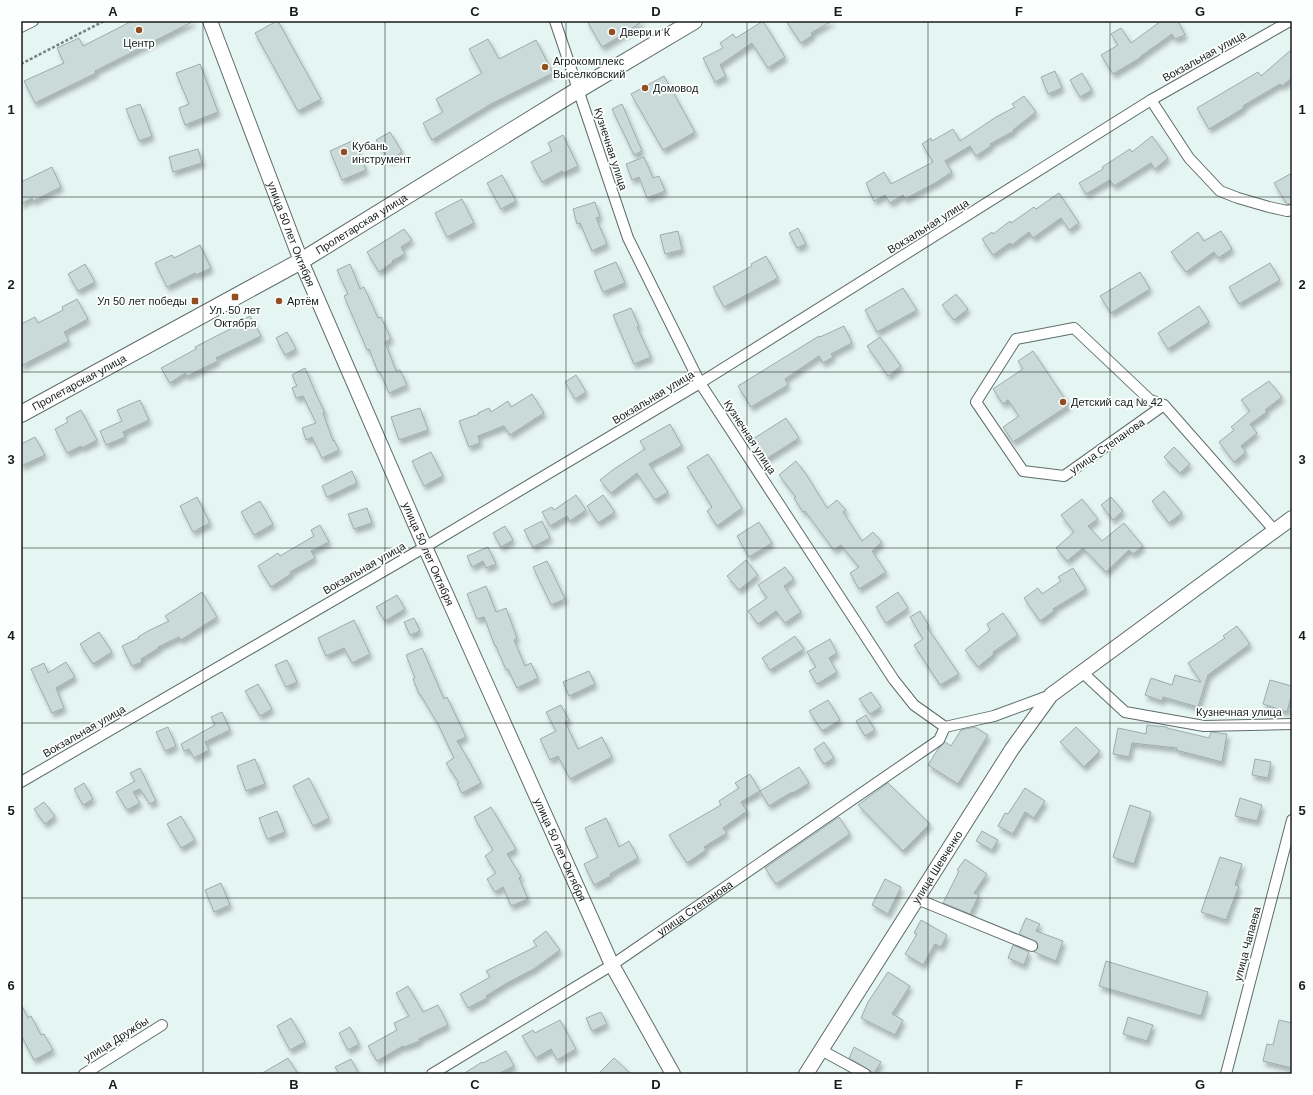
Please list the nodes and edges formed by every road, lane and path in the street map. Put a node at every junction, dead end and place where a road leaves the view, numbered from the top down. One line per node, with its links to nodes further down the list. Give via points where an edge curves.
1 (33, 21): 7 (street)
2 (104, 21): 8 (path)
3 (210, 21): 12 (street, улица 50 лет Октября)
4 (555, 21): 9 (street, Кузнечная улица)
5 (694, 21): 9 (main road, Пролетарская улица)
6 (1290, 21): 10 (street, Вокзальная улица)
7 (21, 27)
8 (21, 64)
9 (578, 90): 12 (main road, Пролетарская улица); 13 (street, Кузнечная улица, via 628,238)
10 (1151, 100): 11 (street, via 1189,158 1220,192 1269,207); 13 (street, Вокзальная улица)
11 (1292, 210)
12 (301, 261): 15 (main road, Пролетарская улица); 18 (street, улица 50 лет Октября)
13 (700, 383): 18 (street, Вокзальная улица); 22 (street, Кузнечная улица, via 894,680 914,705)
14 (1164, 405): 14 (street, улица Степанова, via 1150,400 1074,328 1016,339 976,402 1023,471 1064,476); 17 (street, улица Степанова)
15 (21, 414)
16 (1292, 518): 17 (street)
17 (1275, 531): 19 (street)
18 (425, 547): 23 (street, Вокзальная улица); 27 (street, улица 50 лет Октября)
19 (1083, 673): 20 (street, улица Шевченко); 21 (street, Кузнечная улица, via 1125,712 1204,726)
20 (1051, 695): 22 (street, via 994,716); 25 (street, улица Шевченко, via 1012,749)
21 (1292, 724)
22 (945, 727): 27 (street, улица Степанова, via 939,740)
23 (21, 782)
24 (1292, 820): 35 (street, улица Чапаева)
25 (917, 899): 26 (street); 29 (street, улица Шевченко)
26 (1032, 946)
27 (612, 965): 31 (street, улица Степанова); 32 (street, улица 50 лет Октября)
28 (162, 1025): 30 (street, улица Дружбы)
29 (821, 1050): 33 (street, улица Шевченко); 34 (street)
30 (84, 1074)
31 (432, 1074)
32 (673, 1074)
33 (806, 1074)
34 (865, 1074)
35 (1226, 1074)

